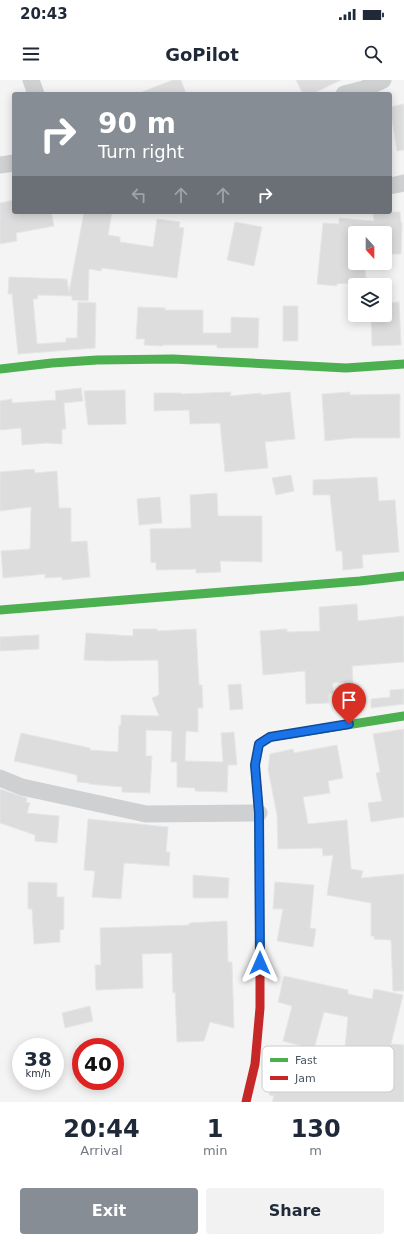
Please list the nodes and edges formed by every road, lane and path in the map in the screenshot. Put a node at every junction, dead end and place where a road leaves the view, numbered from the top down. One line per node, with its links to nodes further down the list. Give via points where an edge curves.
1 (31, 80): 3 (street)
2 (383, 80): 4 (street)
3 (35, 92)
4 (352, 92)
5 (12, 163): 6 (street)
6 (0, 165)
7 (404, 183): 8 (street)
8 (392, 186)
9 (404, 364): 10 (street, via 346,368 173,359 97,360)
10 (0, 369)
11 (404, 576): 12 (street)
12 (0, 610)
13 (404, 716): 15 (street, via 270,737 259,744 255,765)
14 (0, 778): 15 (street, via 22,788 146,814)
15 (259, 813): 16 (street, via 260,1008 255,1064)
16 (246, 1102)

